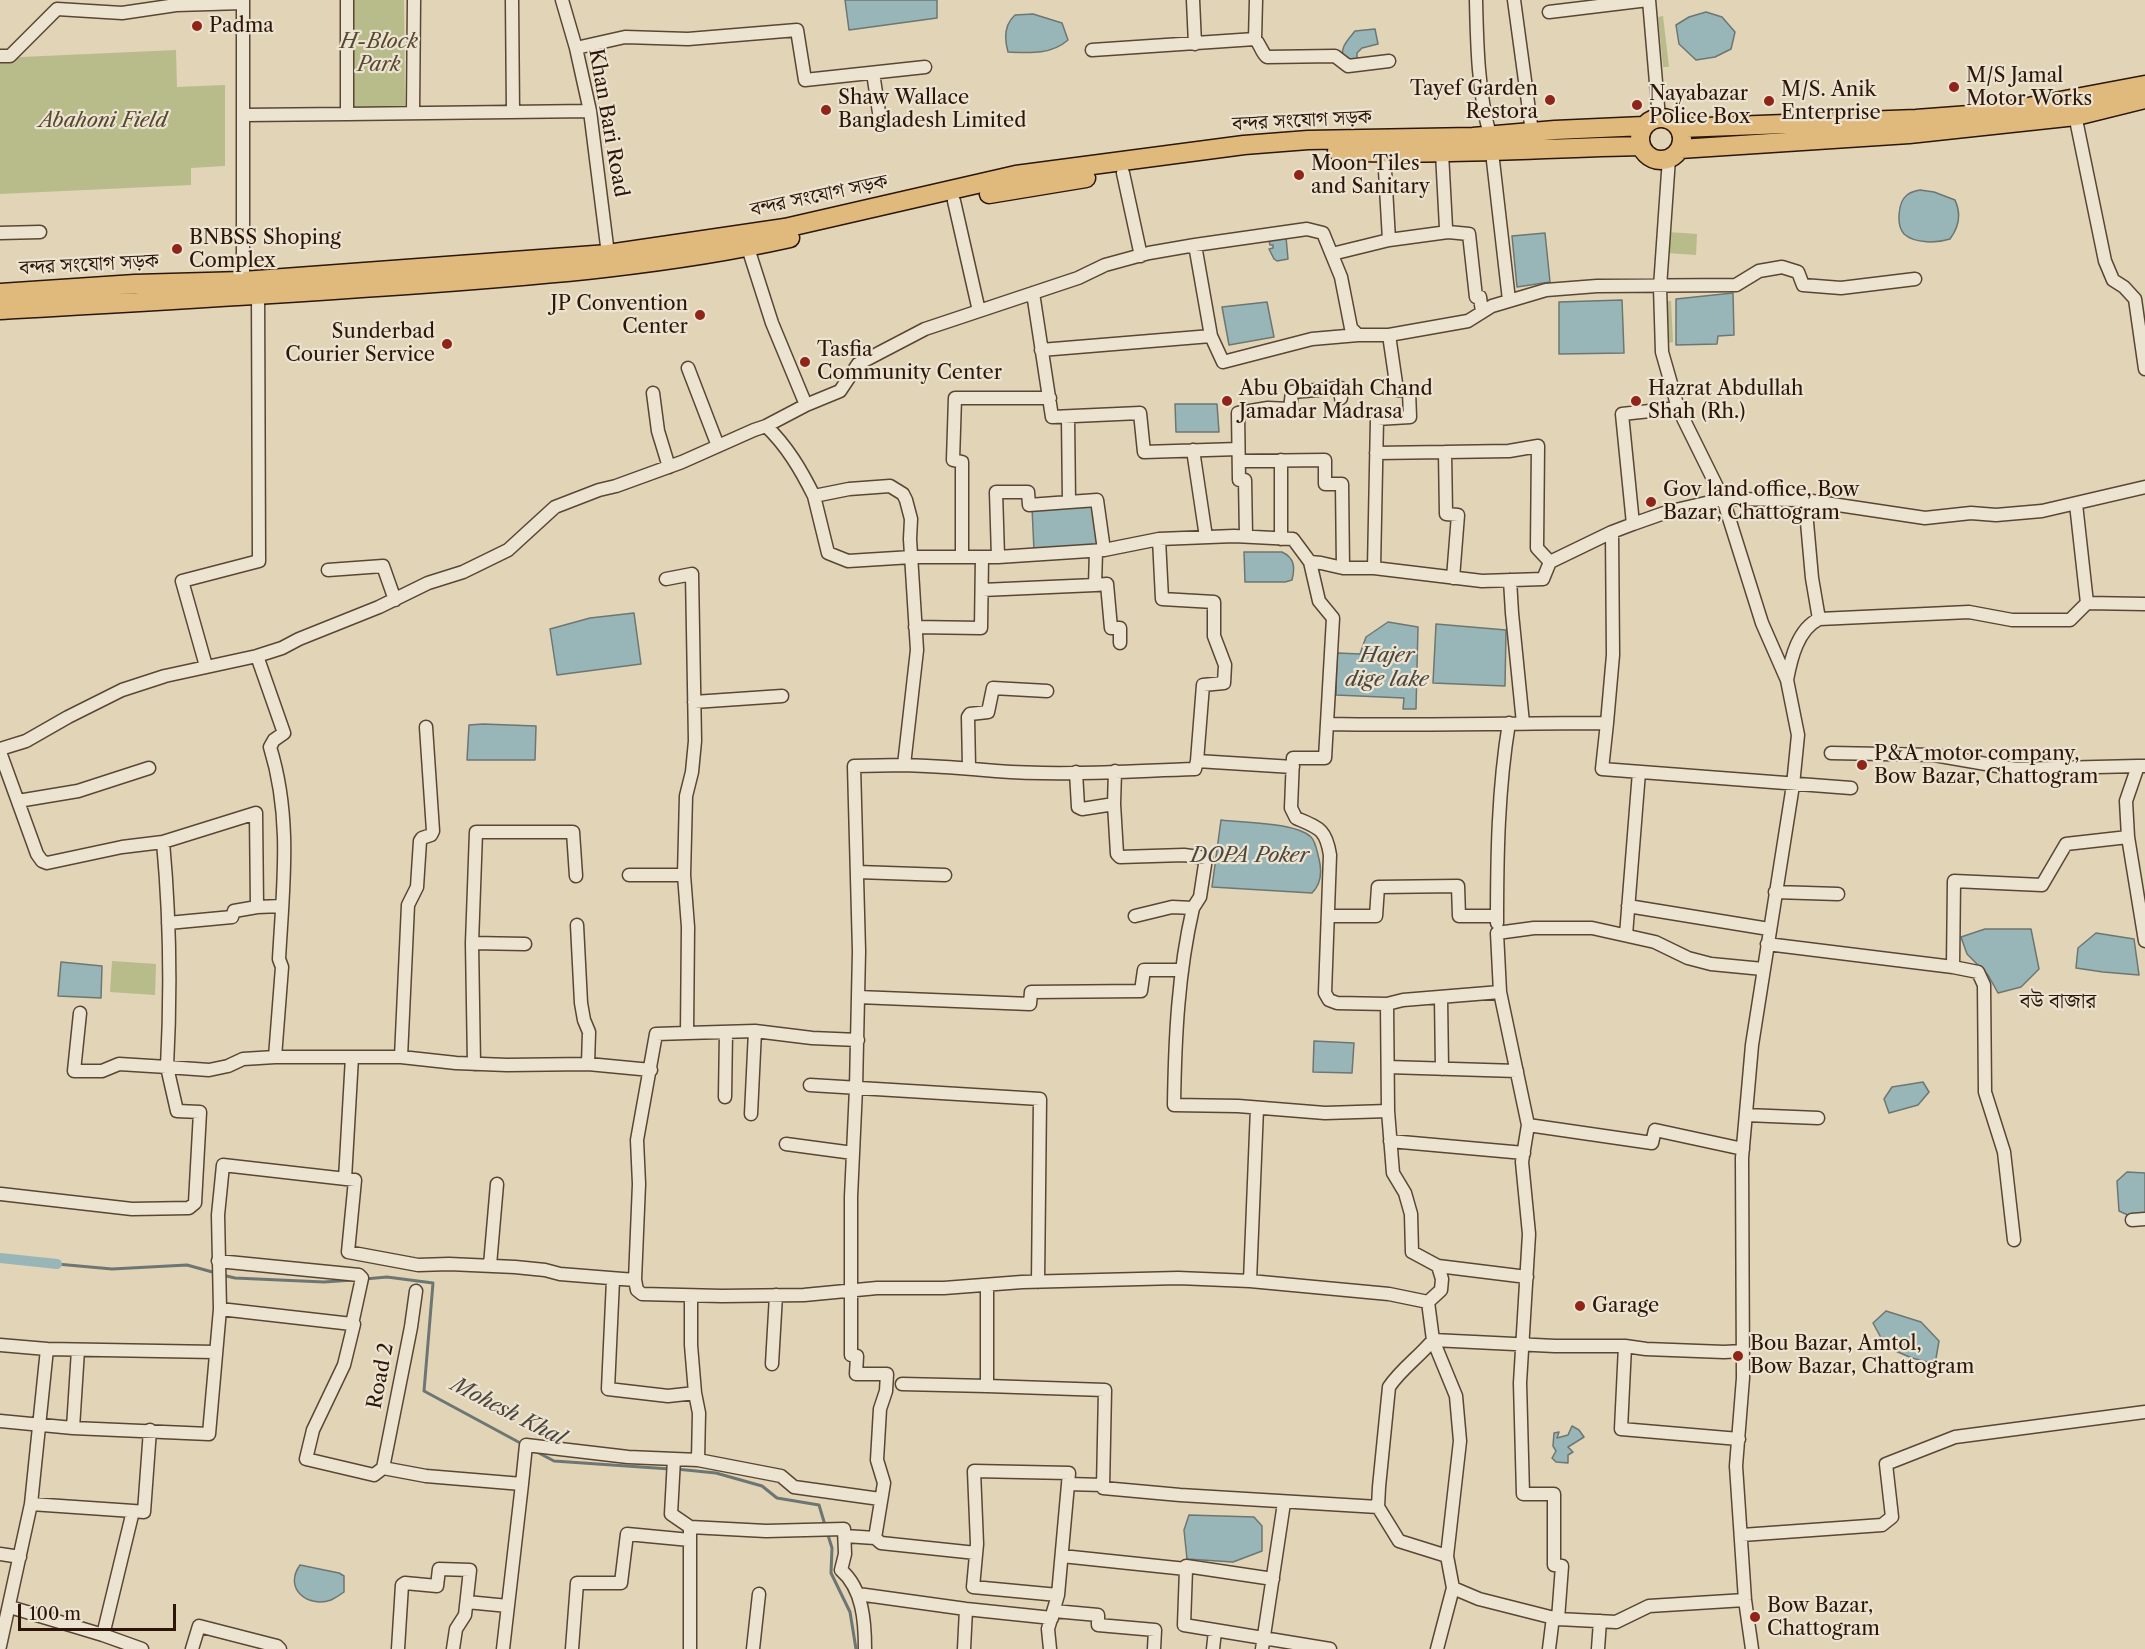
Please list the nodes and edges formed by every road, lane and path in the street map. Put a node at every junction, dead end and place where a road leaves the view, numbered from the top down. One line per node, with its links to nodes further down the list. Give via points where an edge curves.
1 (122, 0): 14 (street)
2 (347, 0): 29 (street)
3 (414, 0): 28 (street)
4 (512, 0): 27 (street)
5 (562, 0): 17 (street, Khan Bari Road)
6 (1193, 0): 16 (street)
7 (1256, 0): 15 (street)
8 (1476, 0): 35 (street, via 1477,46)
9 (1514, 0): 34 (street)
10 (1649, 0): 13 (street); 32 (street)
11 (176, 2): 12 (street); 14 (street)
12 (243, 2): 30 (street)
13 (1549, 12)
14 (122, 13): 19 (street, via 57,9 10,56)
15 (1255, 39): 16 (street); 20 (street, via 1267,57 1335,56 1348,66)
16 (1195, 44): 18 (street)
17 (576, 48): 22 (street, via 625,37 688,39 797,30 805,80); 26 (street, Khan Bari Road)
18 (1092, 51)
19 (0, 56)
20 (1389, 61)
21 (925, 67): 22 (street)
22 (873, 73): 31 (street)
23 (2145, 85): 25 (highway)
24 (2145, 99): 25 (highway)
25 (2074, 108): 33 (highway); 39 (highway, via 1909,134); 65 (street, via 2104,261 2113,280 2135,299)
26 (590, 111): 27 (street); 48 (street, Khan Bari Road)
27 (513, 112): 28 (street)
28 (413, 113): 29 (street)
29 (347, 114): 30 (street)
30 (243, 115): 53 (street)
31 (880, 119)
32 (1652, 122): 33 (highway, via 1669,120); 34 (highway, বন্দর সংযোগ সড়ক); 36 (highway, via 1640,139)
33 (1680, 128): 39 (highway)
34 (1532, 132): 35 (highway, বন্দর সংযোগ সড়ক)
35 (1491, 144): 36 (highway, বন্দর সংযোগ সড়ক); 38 (highway, বন্দর সংযোগ সড়ক); 48 (highway, বন্দর সংযোগ সড়ক, via 1425,139 1274,142 1055,169 784,228); 56 (street)
36 (1641, 146): 39 (highway, via 1650,157 1663,160)
37 (1384, 153): 38 (highway, বন্দর সংযোগ সড়ক); 40 (highway, বন্দর সংযোগ সড়ক, via 1274,152); 45 (street)
38 (1442, 153): 43 (street)
39 (1675, 153): 52 (street)
40 (1123, 173): 41 (highway, বন্দর সংযোগ সড়ক, via 1042,183); 50 (street)
41 (954, 201): 47 (highway, বন্দর সংযোগ সড়ক); 58 (street)
42 (40, 232): 44 (street)
43 (1448, 232): 45 (street); 59 (street, via 1469,234 1476,297 1480,297)
44 (0, 233)
45 (1389, 240): 49 (street)
46 (1194, 245): 49 (street, via 1307,229 1323,233); 50 (street); 62 (street)
47 (748, 248): 53 (highway, বন্দর সংযোগ সড়ক, via 516,277); 69 (street, via 772,323)
48 (608, 254): 53 (highway, বন্দর সংযোগ সড়ক)
49 (1332, 254): 60 (street, via 1351,328)
50 (1140, 256): 55 (street)
51 (1915, 279): 52 (street, via 1841,288 1803,285 1798,272 1782,267 1759,271 1736,285)
52 (1660, 287): 56 (street, via 1556,289); 70 (street, via 1662,352)
53 (251, 288): 54 (highway, বন্দর সংযোগ সড়ক, via 135,284); 57 (highway, বন্দর সংযোগ সড়ক); 114 (street, via 259,561 182,581)
54 (0, 293)
55 (1033, 293): 58 (street); 63 (street)
56 (1509, 300): 59 (street)
57 (0, 310)
58 (979, 311): 69 (street, via 925,329 858,364 840,391)
59 (1482, 312): 61 (street, via 1467,321)
60 (1358, 335): 61 (street); 62 (street, via 1312,339 1223,362)
61 (1389, 335): 76 (street, via 1396,390 1409,391 1410,417 1377,419)
62 (1211, 336): 63 (street)
63 (1041, 350): 67 (street)
64 (688, 368): 73 (street)
65 (2145, 369)
66 (653, 393): 79 (street, via 658,431)
67 (1050, 398): 71 (street, via 1052,417); 93 (street, via 956,398 953,460 962,462)
68 (1341, 398): 77 (street, via 1341,388 1292,392 1290,409 1238,413)
69 (806, 405): 72 (street)
70 (1678, 408): 82 (street); 86 (street, via 1622,414)
71 (1068, 417): 74 (street, via 1140,412 1144,452); 84 (street)
72 (766, 426): 73 (street); 81 (street, via 791,455)
73 (718, 446): 79 (street)
74 (1193, 450): 77 (street); 89 (street)
75 (1445, 452): 76 (street); 98 (street, via 1509,452 1538,446 1538,548); 102 (street, via 1446,514 1458,515)
76 (1376, 453): 100 (street)
77 (1238, 455): 78 (street); 88 (street, via 1239,480 1245,480)
78 (1281, 460): 91 (street); 99 (street, via 1325,460 1325,484 1342,484)
79 (669, 467): 107 (street, via 555,507 508,550)
80 (2145, 487): 85 (street)
81 (814, 496): 94 (street, via 828,553 848,561); 94 (street, via 890,486 903,494 911,519)
82 (1723, 499): 83 (street); 86 (street); 115 (street, via 1762,623)
83 (1805, 500): 85 (street, via 1925,518 2042,511); 110 (street)
84 (1069, 502): 92 (street, via 1097,500); 96 (street, via 1029,505 1028,492 996,492)
85 (2076, 504): 108 (street)
86 (1633, 524): 87 (street)
87 (1612, 532): 98 (street); 121 (street, via 1613,655)
88 (1246, 536): 89 (street); 91 (street)
89 (1206, 537): 90 (street)
90 (1160, 539): 92 (street); 126 (street, via 1162,598 1214,602 1214,636 1225,665 1224,683 1203,685)
91 (1281, 539): 97 (street, via 1293,539)
92 (1100, 550): 96 (street); 105 (street)
93 (962, 556): 94 (street); 95 (street)
94 (912, 557): 111 (street)
95 (982, 557): 96 (street); 106 (street)
96 (998, 557)
97 (1310, 562): 99 (street); 122 (street, via 1319,601 1333,618)
98 (1550, 562): 104 (street, via 1543,579)
99 (1343, 568): 100 (street)
100 (1374, 568): 102 (street)
101 (328, 570): 107 (street, via 383,566)
102 (1453, 578): 104 (street)
103 (666, 579): 118 (street, via 692,574)
104 (1510, 580): 120 (street)
105 (1095, 585): 106 (street); 112 (street, via 1107,584 1111,627 1120,628)
106 (982, 590): 111 (street, via 981,628)
107 (395, 600): 113 (street)
108 (2087, 603): 109 (street); 110 (street, via 2070,620 2012,621 1969,612)
109 (2145, 604)
110 (1819, 619): 115 (street, via 1810,623 1792,653)
111 (915, 627): 127 (street, via 918,650)
112 (1120, 643)
113 (257, 656): 114 (street); 148 (street, via 284,733 270,747 284,835)
114 (206, 666): 124 (street, via 122,690 26,741)
115 (1786, 680): 135 (street, via 1798,735)
116 (1047, 691): 129 (street, via 993,688 988,712 968,717)
117 (782, 696): 118 (street)
118 (694, 702): 143 (street, via 695,741 686,796)
119 (1509, 723): 120 (street); 122 (street); 154 (street, via 1502,770)
120 (1523, 723): 121 (street)
121 (1607, 723): 134 (street, via 1602,769)
122 (1327, 724): 130 (street, via 1325,758 1293,758)
123 (426, 727): 178 (street, via 433,831 420,841 417,887 408,905)
124 (0, 750): 137 (street)
125 (1831, 753): 128 (street, via 1934,755 2015,769)
126 (1197, 762): 130 (street); 132 (street, via 1195,769)
127 (904, 765): 129 (street); 141 (street, via 854,766)
128 (2142, 766): 139 (street, via 2126,801)
129 (969, 767): 133 (street)
130 (1293, 767): 153 (street, via 1291,807 1296,818 1322,829 1328,841)
131 (148, 768): 137 (street, via 78,791)
132 (1115, 771): 133 (street); 138 (street)
133 (1076, 772): 138 (street, via 1078,807)
134 (1639, 772): 135 (street); 149 (street)
135 (1793, 785): 136 (street); 146 (street)
136 (1851, 788)
137 (18, 801): 140 (street, via 37,854 47,863)
138 (1114, 804): 151 (street, via 1120,856 1206,858 1200,897)
139 (2128, 837): 160 (street); 164 (street, via 2066,844 2042,885 1954,881)
140 (163, 842): 150 (street, via 256,813); 155 (street)
141 (858, 872): 144 (street); 168 (street)
142 (629, 875): 143 (street)
143 (684, 875): 174 (street, via 688,927)
144 (945, 875)
145 (576, 876): 161 (street, via 573,832 476,832)
146 (1775, 892): 147 (street); 157 (street)
147 (1838, 894)
148 (282, 906): 150 (street); 176 (street)
149 (1628, 906): 157 (street); 159 (street)
150 (257, 907): 155 (street, via 234,911 232,917)
151 (1193, 908): 152 (street, via 1172,907); 166 (street)
152 (1136, 916)
153 (1329, 916): 154 (street, via 1376,916 1378,887 1458,886 1459,916); 170 (street, via 1325,993 1329,1000)
154 (1497, 916): 158 (street)
155 (168, 922): 181 (street)
156 (577, 925): 180 (street, via 581,1003 589,1032)
157 (1769, 929): 163 (street)
158 (1497, 933): 159 (street, via 1592,927); 167 (street)
159 (1626, 935): 165 (street, via 1711,964)
160 (2145, 941)
161 (472, 943): 162 (street); 179 (street)
162 (525, 944)
163 (1767, 944): 164 (street); 165 (street)
164 (1953, 967): 205 (street, via 1978,972 1984,985 1985,1092 2004,1152)
165 (1763, 969): 192 (street)
166 (1182, 970): 168 (street, via 1144,970 1141,991 1031,992 1030,1004); 189 (street, via 1176,1020 1174,1105)
167 (1500, 992): 169 (street); 185 (street)
168 (858, 997): 175 (street)
169 (1441, 997): 170 (street); 183 (street)
170 (1388, 1004): 182 (street)
171 (80, 1013): 181 (street, via 74,1071 102,1071 119,1064)
172 (755, 1031): 173 (street); 175 (street); 191 (street)
173 (726, 1032): 174 (street); 188 (street)
174 (687, 1033): 184 (street, via 656,1034)
175 (858, 1040): 187 (street)
176 (275, 1057): 177 (street); 181 (street, via 243,1059 209,1070)
177 (352, 1057): 178 (street); 200 (street)
178 (401, 1057): 179 (street)
179 (474, 1064): 180 (street)
180 (588, 1064): 184 (street)
181 (167, 1067): 202 (street, via 177,1111 200,1112 193,1206 132,1209)
182 (1388, 1067): 183 (street); 190 (street)
183 (1442, 1069): 185 (street)
184 (651, 1070): 211 (street, via 637,1140)
185 (1517, 1071): 194 (street)
186 (810, 1085): 187 (street)
187 (856, 1088): 198 (street); 213 (street, via 1040,1099)
188 (725, 1097)
189 (1257, 1108): 190 (street, via 1325,1113); 212 (street)
190 (1388, 1111): 195 (street)
191 (751, 1114)
192 (1746, 1115): 193 (street); 197 (street)
193 (1818, 1118)
194 (1528, 1125): 197 (street, via 1652,1143 1655,1131); 199 (street)
195 (1390, 1141): 199 (street); 208 (street, via 1393,1173 1406,1193 1411,1214 1412,1252)
196 (786, 1144): 198 (street)
197 (1743, 1149): 228 (street)
198 (853, 1153): 216 (street)
199 (1524, 1153): 209 (street, via 1529,1234)
200 (345, 1179): 206 (street, via 223,1165); 207 (street, via 355,1180 348,1252 418,1265)
201 (497, 1184): 207 (street)
202 (1, 1194)
203 (2145, 1219): 204 (street)
204 (2132, 1220)
205 (2014, 1240)
206 (218, 1261): 220 (street); 221 (street, via 359,1275 362,1278)
207 (490, 1265): 210 (street)
208 (1438, 1266): 209 (street); 219 (street, via 1441,1290)
209 (1527, 1277): 223 (street)
210 (613, 1280): 211 (street); 233 (street, via 608,1389 668,1396)
211 (635, 1280): 218 (street, via 642,1294)
212 (1250, 1281): 213 (street, via 1178,1278); 219 (street, via 1389,1294)
213 (1038, 1282): 214 (street)
214 (987, 1285): 216 (street); 232 (street)
215 (416, 1291): 242 (street, Road 2)
216 (850, 1291): 217 (street); 246 (street, via 851,1355 857,1356 856,1374 886,1374 877,1460 884,1483)
217 (776, 1295): 218 (street); 230 (street)
218 (691, 1296): 233 (street)
219 (1428, 1302): 222 (street)
220 (220, 1309): 221 (street); 229 (street)
221 (352, 1324): 242 (street, via 344,1365 313,1430 306,1459 374,1475)
222 (1433, 1340): 223 (street); 249 (street, via 1389,1387); 258 (street, via 1456,1396 1460,1441)
223 (1523, 1344): 225 (street); 272 (street, via 1523,1494 1554,1494 1554,1565 1562,1566)
224 (0, 1345): 226 (street)
225 (1625, 1346): 228 (street); 239 (street, via 1622,1429)
226 (47, 1349): 227 (street); 236 (street)
227 (78, 1350): 229 (street); 237 (street)
228 (1743, 1351): 239 (street)
229 (215, 1352): 238 (street, via 209,1434)
230 (772, 1364)
231 (902, 1384): 232 (street)
232 (987, 1386): 245 (street, via 1105,1390)
233 (694, 1393): 241 (street, via 699,1413)
234 (2145, 1412): 252 (street, via 1955,1437 1886,1464 1892,1517 1882,1525)
235 (0, 1421): 236 (street)
236 (41, 1424): 237 (street); 248 (street)
237 (74, 1428): 238 (street)
238 (150, 1430): 250 (street, via 144,1512)
239 (1738, 1439): 252 (street)
240 (674, 1459): 241 (street); 243 (street, via 526,1445); 251 (street, via 670,1514)
241 (698, 1460): 246 (street, via 781,1476 794,1487)
242 (383, 1468): 243 (street, via 426,1476)
243 (522, 1484): 268 (street)
244 (1068, 1484): 245 (street); 255 (street, via 1069,1473 974,1472); 257 (street)
245 (1103, 1485): 247 (street)
246 (880, 1499): 254 (street)
247 (1284, 1503): 249 (street); 261 (street)
248 (31, 1504): 250 (street); 259 (street)
249 (1378, 1508): 258 (street, via 1399,1541)
250 (133, 1511): 275 (street)
251 (690, 1534): 253 (street, via 844,1529); 284 (street, via 627,1534 621,1583 577,1582); 285 (street)
252 (1742, 1535): 266 (street)
253 (845, 1536): 254 (street); 264 (street, via 841,1570)
254 (875, 1538): 255 (street, via 881,1544)
255 (976, 1553): 265 (street, via 973,1587)
256 (0, 1554): 259 (street)
257 (1062, 1556): 260 (street); 265 (street)
258 (1447, 1556): 262 (street)
259 (20, 1557): 269 (street)
260 (1186, 1569): 261 (street); 274 (street, via 1184,1626)
261 (1273, 1579): 276 (street)
262 (1453, 1588): 272 (street, via 1479,1599); 293 (street)
263 (759, 1594): 286 (street)
264 (858, 1594): 270 (street); 287 (street)
265 (1058, 1594): 271 (street)
266 (1745, 1600): 273 (street, via 1650,1606 1616,1623); 296 (street)
267 (467, 1602): 268 (street); 281 (street, via 470,1570 439,1569 437,1586 402,1585); 282 (street)
268 (508, 1606): 283 (street)
269 (9, 1607): 275 (street); 277 (street)
270 (966, 1609): 271 (street); 288 (street)
271 (1053, 1614): 289 (street, via 1048,1629); 290 (street, via 1098,1615 1098,1625 1155,1630)
272 (1556, 1618): 273 (street); 294 (street)
273 (1600, 1621): 295 (street)
274 (1215, 1631): 276 (street); 291 (street)
275 (103, 1635): 278 (street)
276 (1262, 1644): 292 (street)
277 (0, 1646)
278 (142, 1649)
279 (192, 1649): 280 (street, via 199,1626)
280 (280, 1649)
281 (398, 1649)
282 (453, 1649)
283 (503, 1649)
284 (572, 1649)
285 (690, 1649)
286 (753, 1649)
287 (865, 1649)
288 (964, 1649)
289 (1050, 1649)
290 (1154, 1649)
291 (1213, 1649)
292 (1330, 1649)
293 (1437, 1649)
294 (1550, 1649)
295 (1598, 1649)
296 (1752, 1649)

